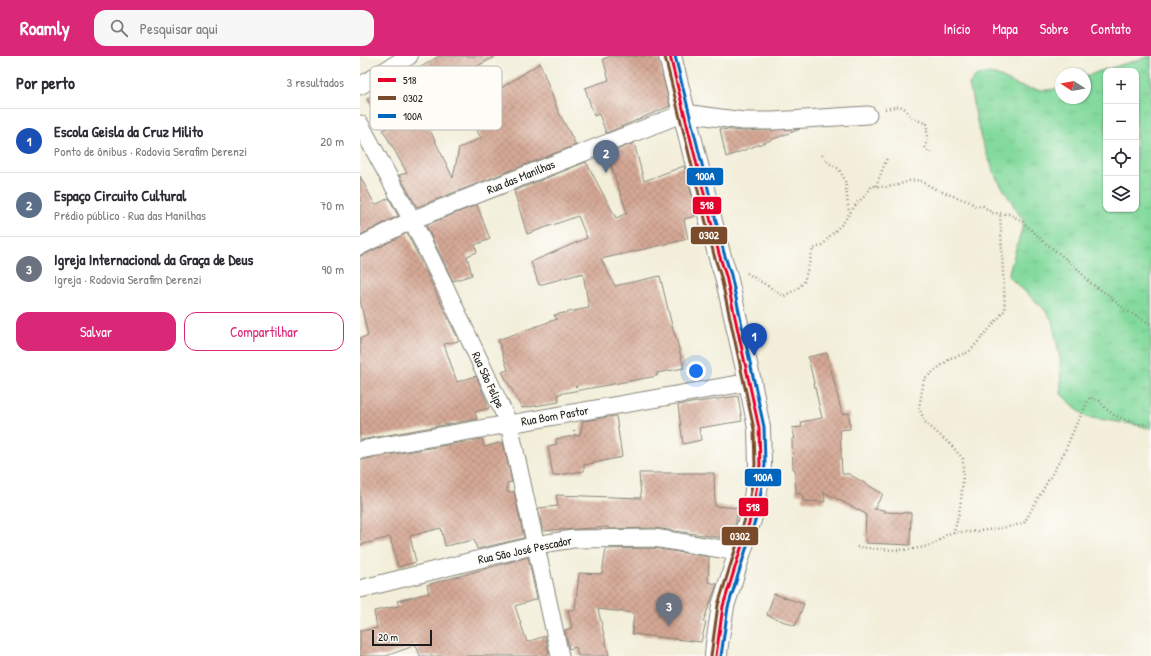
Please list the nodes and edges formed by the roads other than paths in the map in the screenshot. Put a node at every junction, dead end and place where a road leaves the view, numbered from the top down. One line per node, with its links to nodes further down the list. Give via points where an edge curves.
1 (409, 56): 3 (street)
2 (670, 56): 6 (main road)
3 (393, 66)
4 (370, 80): 5 (street)
5 (360, 86)
6 (684, 113): 7 (street, via 742,121); 9 (street, Rua das Manilhas); 11 (main road)
7 (868, 115)
8 (360, 124): 9 (street, Rua São Felipe)
9 (412, 220): 10 (street, Rua das Manilhas); 12 (street, Rua São Felipe)
10 (360, 246)
11 (750, 382): 12 (street, Rua Bom Pastor); 15 (main road, via 759,428 760,466 753,510)
12 (509, 424): 13 (street, Rua Bom Pastor); 14 (street, Rua São Felipe)
13 (360, 450)
14 (536, 545): 15 (street, Rua São José Pescador, via 573,539 654,538); 16 (street, Rua São José Pescador); 17 (street, Rua São Felipe)
15 (740, 552): 18 (main road, via 723,606)
16 (360, 590)
17 (560, 656)
18 (716, 656)

